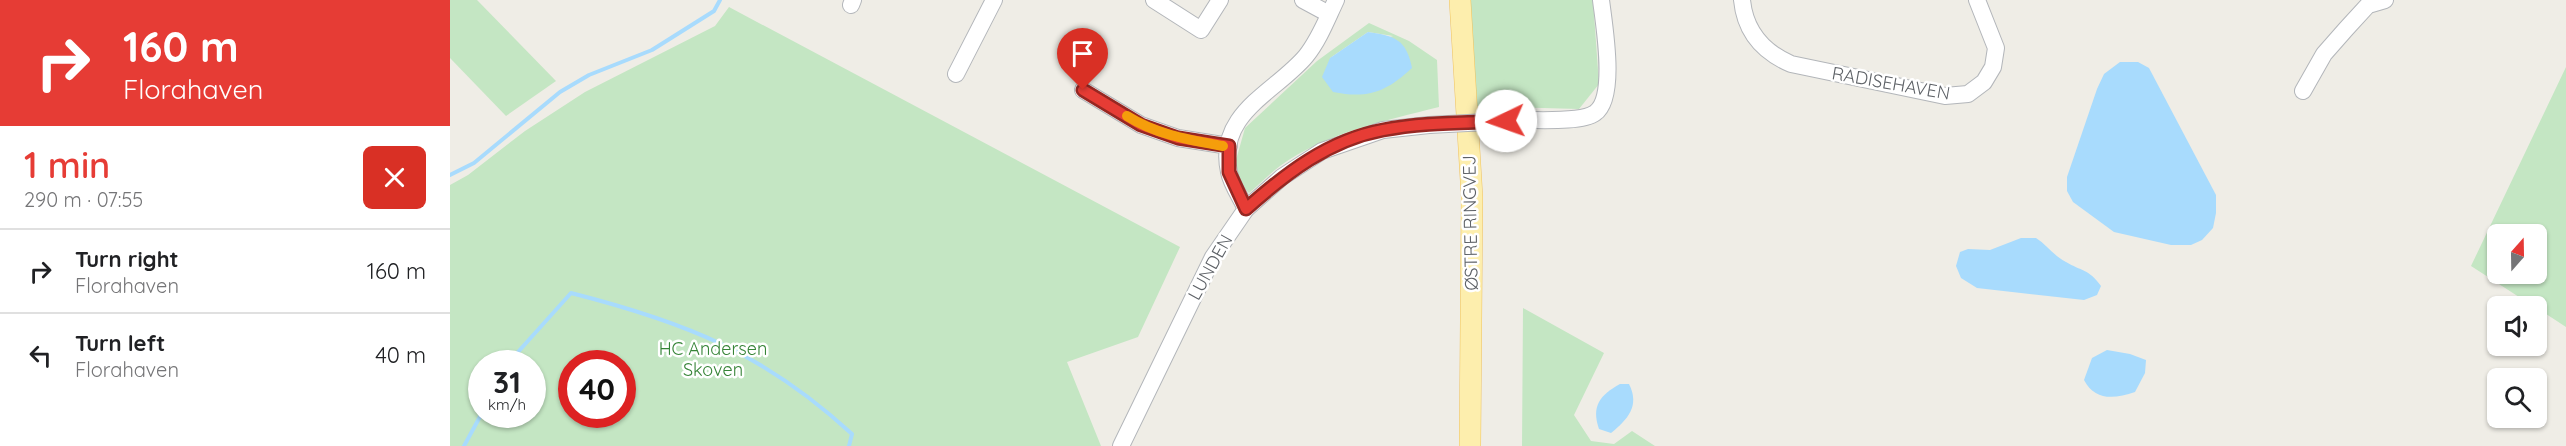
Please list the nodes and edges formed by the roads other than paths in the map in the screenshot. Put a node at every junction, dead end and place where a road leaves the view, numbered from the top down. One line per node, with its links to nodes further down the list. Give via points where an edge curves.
1 (994, 0): 12 (street)
2 (1154, 0): 3 (street, via 1201,30)
3 (1220, 0)
4 (1303, 0): 11 (street)
5 (1460, 0): 18 (main road, ØSTRE RINGVEJ, via 1472,197)
6 (1601, 0): 16 (street, LUNDEN, bridge, via 1608,82 1603,104 1595,114 1582,118 1383,130 1322,152 1282,177)
7 (1742, 0): 8 (street, RADISEHAVEN, via 1748,26 1778,58 1945,96 1968,94 1984,82 1993,67 1996,48)
8 (1977, 0)
9 (2385, 0): 10 (street)
10 (2366, 3): 14 (street, via 2324,54)
11 (1333, 7): 15 (street, via 1305,57 1251,104 1236,124)
12 (956, 74)
13 (1083, 90): 15 (street, via 1141,125 1178,138)
14 (2303, 91)
15 (1229, 146): 16 (street, via 1229,172)
16 (1246, 209): 17 (street, LUNDEN, via 1213,257)
17 (1121, 446)
18 (1470, 446)

